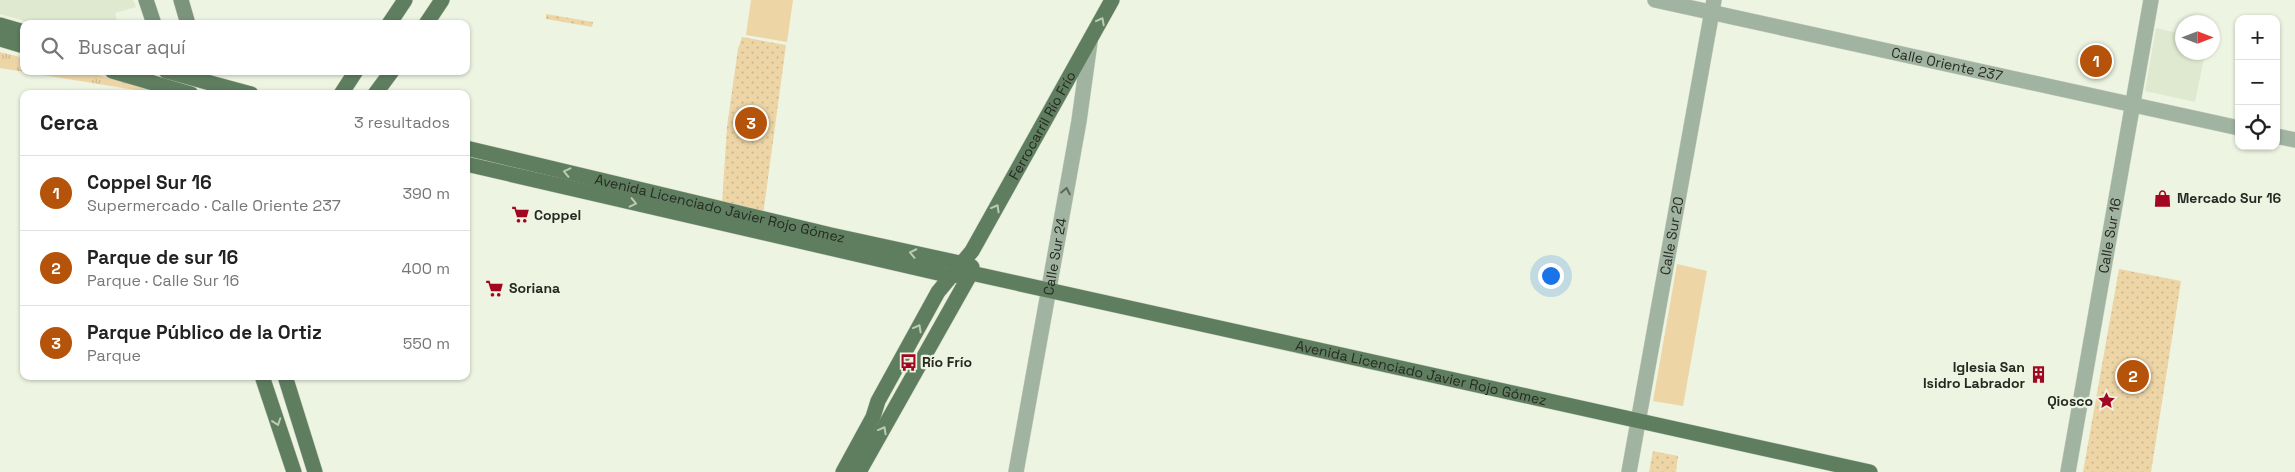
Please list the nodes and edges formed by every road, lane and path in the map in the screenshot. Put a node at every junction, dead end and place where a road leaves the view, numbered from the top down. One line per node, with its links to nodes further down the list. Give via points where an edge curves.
1 (146, 0): 9 (main road)
2 (181, 0): 10 (main road)
3 (406, 0): 11 (main road)
4 (442, 0): 12 (main road)
5 (1112, 0): 16 (main road, Ferrocarril Río Frío, one-way to 5)
6 (1655, 0): 8 (street, Calle Oriente 237)
7 (2151, 0): 29 (street, Calle Sur 16)
8 (1713, 6): 29 (street, Calle Oriente 237); 40 (street, Calle Sur 20)
9 (153, 20)
10 (187, 20)
11 (392, 20)
12 (429, 20)
13 (0, 25): 14 (main road)
14 (20, 31)
15 (0, 39): 17 (main road)
16 (1090, 42): 35 (main road, Ferrocarril Río Frío, one-way to 16, via 972,251 1053,103); 37 (street, Calle Sur 24, one-way to 16, via 1079,121)
17 (20, 45)
18 (124, 75): 24 (main road)
19 (168, 75): 25 (main road)
20 (190, 75): 23 (main road)
21 (353, 75): 27 (main road)
22 (389, 75): 28 (main road)
23 (205, 77): 26 (main road)
24 (170, 90)
25 (173, 90)
26 (240, 90)
27 (344, 90)
28 (378, 90)
29 (2133, 105): 30 (street, Calle Oriente 237); 48 (street, Calle Sur 16)
30 (2235, 127)
31 (2280, 137): 32 (street)
32 (2295, 140)
33 (470, 149): 35 (main road, Avenida Licenciado Javier Rojo Gómez, one-way to 33)
34 (470, 165): 36 (main road, Avenida Licenciado Javier Rojo Gómez, one-way to 36)
35 (966, 268): 36 (main road, Avenida Licenciado Javier Rojo Gómez); 37 (main road, Avenida Licenciado Javier Rojo Gómez); 44 (main road, Ferrocarril Río Frío, one-way to 35)
36 (951, 276): 43 (main road, one-way to 36, via 929,308)
37 (1047, 290): 40 (main road, Avenida Licenciado Javier Rojo Gómez); 45 (street, Calle Sur 24)
38 (263, 380): 41 (main road, one-way to 41)
39 (286, 380): 42 (main road)
40 (1638, 420): 46 (street, Calle Sur 20); 47 (main road, Avenida Licenciado Javier Rojo Gómez)
41 (294, 472)
42 (315, 472)
43 (843, 472)
44 (859, 472)
45 (1016, 472)
46 (1629, 472)
47 (1870, 472)
48 (2068, 472)

